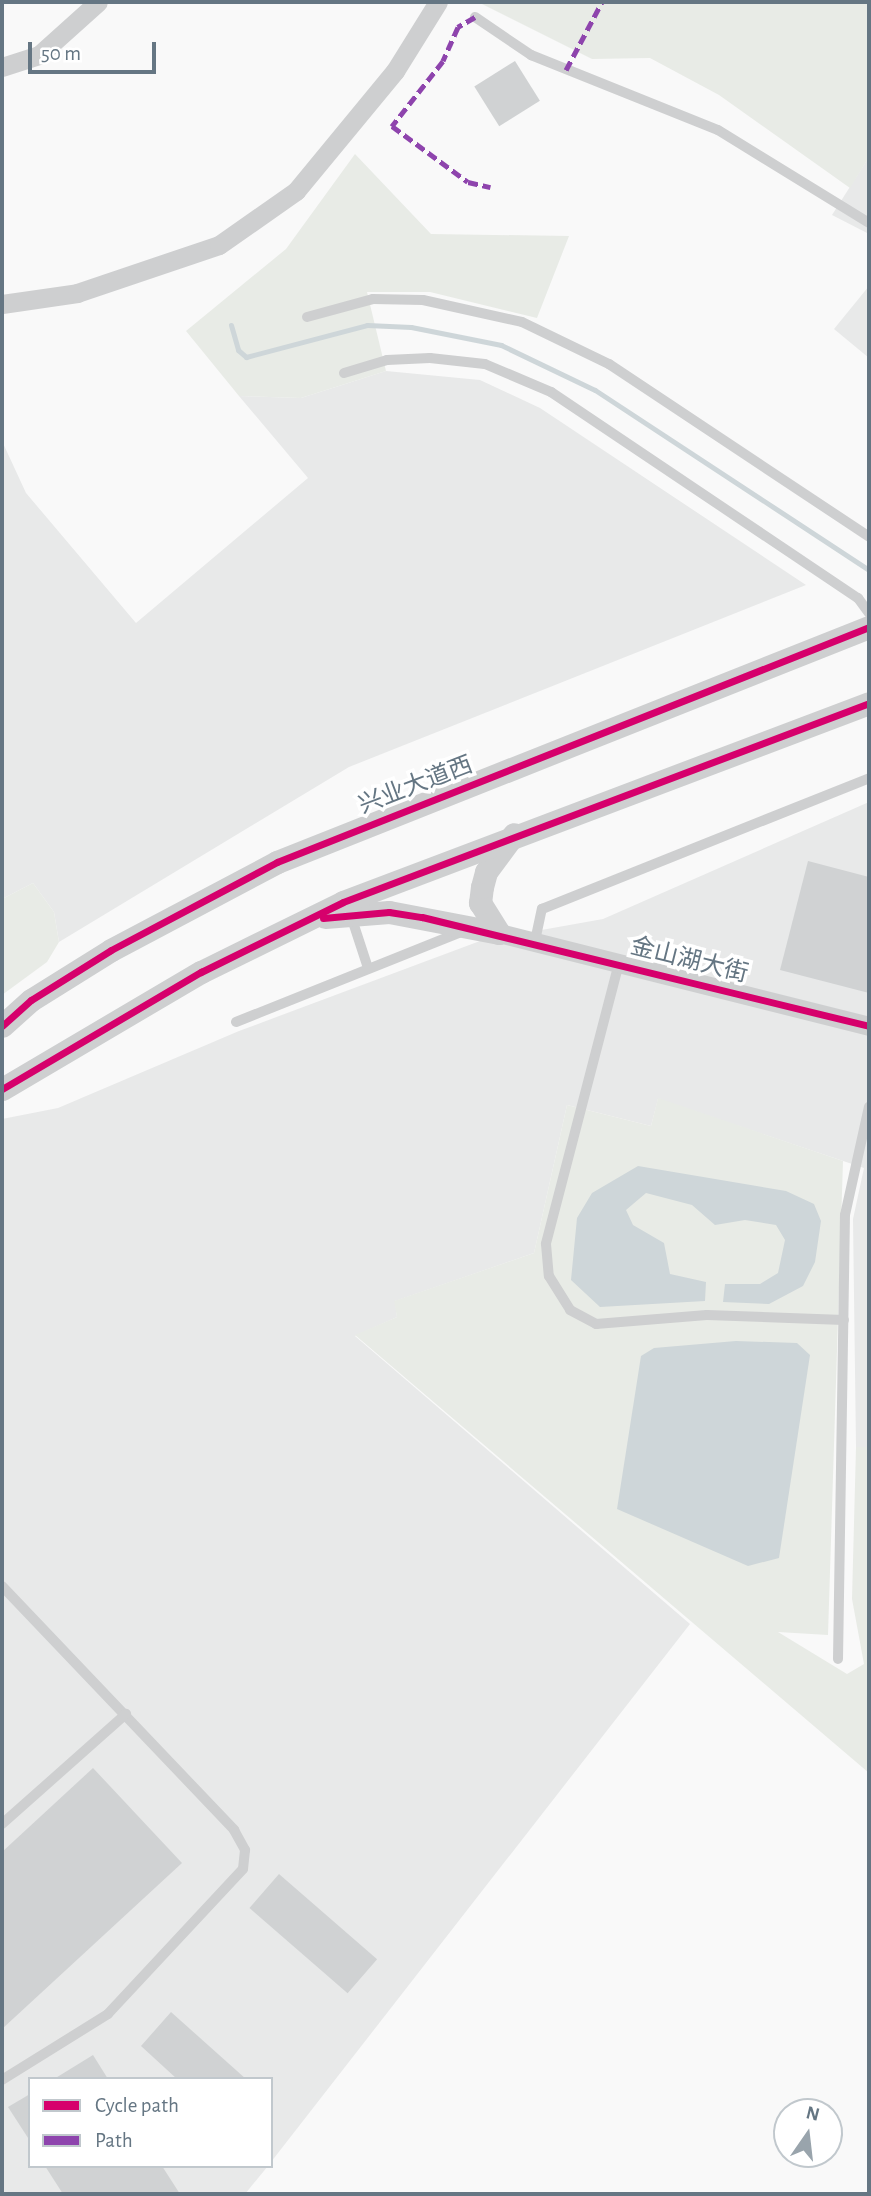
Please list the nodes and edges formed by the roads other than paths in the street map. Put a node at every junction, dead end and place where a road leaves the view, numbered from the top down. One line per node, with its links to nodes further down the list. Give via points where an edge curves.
1 (98, 2): 4 (street, via 39,55)
2 (438, 2): 6 (street, via 395,71 296,191 219,245 76,293)
3 (475, 17): 5 (lane, via 531,55 718,130)
4 (2, 67)
5 (869, 223)
6 (2, 304)
7 (307, 317): 9 (lane, via 373,299 423,300 522,323 609,364)
8 (344, 373): 10 (lane, via 387,360 485,363 551,392 858,598)
9 (869, 537)
10 (869, 613)
11 (869, 628): 23 (street, 兴业大道西, via 277,863 111,950 31,1000)
12 (869, 702): 14 (street)
13 (869, 778): 19 (lane, via 541,909)
14 (514, 834): 17 (street); 18 (street, via 486,872 482,887 480,903)
15 (350, 915): 16 (street, via 390,912); 17 (street); 21 (lane)
16 (472, 927): 18 (street); 21 (lane)
17 (285, 929): 25 (street, via 201,972)
18 (499, 933): 19 (street, 金山湖大街)
19 (535, 941): 20 (street, 金山湖大街)
20 (619, 963): 24 (street, 金山湖大街); 27 (lane, via 546,1244 549,1276 570,1310 596,1324 707,1315)
21 (368, 968): 22 (lane)
22 (236, 1021)
23 (2, 1026)
24 (869, 1026)
25 (2, 1089)
26 (869, 1107): 27 (lane, via 845,1215)
27 (844, 1320): 29 (lane)
28 (2, 1586): 30 (lane)
29 (838, 1659)
30 (127, 1714): 31 (lane); 32 (lane, via 234,1830 245,1850 243,1869 108,2014)
31 (2, 1824)
32 (2, 2080)

